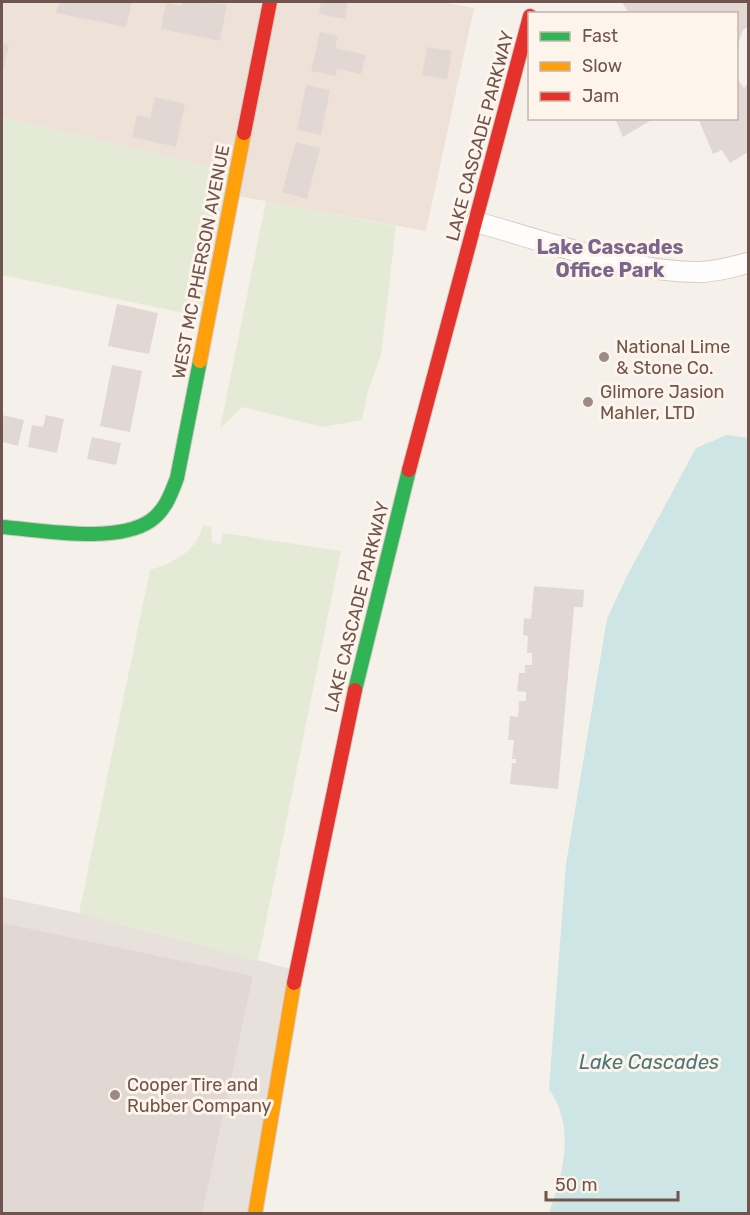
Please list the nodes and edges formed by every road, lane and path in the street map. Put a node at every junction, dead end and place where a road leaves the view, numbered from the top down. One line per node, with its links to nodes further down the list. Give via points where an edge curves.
1 (270, 2): 5 (street, WEST MC PHERSON AVENUE, via 177,478 168,504 135,530 108,534)
2 (528, 23): 3 (street, LAKE CASCADE PARKWAY)
3 (476, 222): 4 (street, via 667,270 701,272); 6 (street, LAKE CASCADE PARKWAY, via 380,582 344,736 295,970)
4 (748, 263)
5 (2, 527)
6 (255, 1214)

